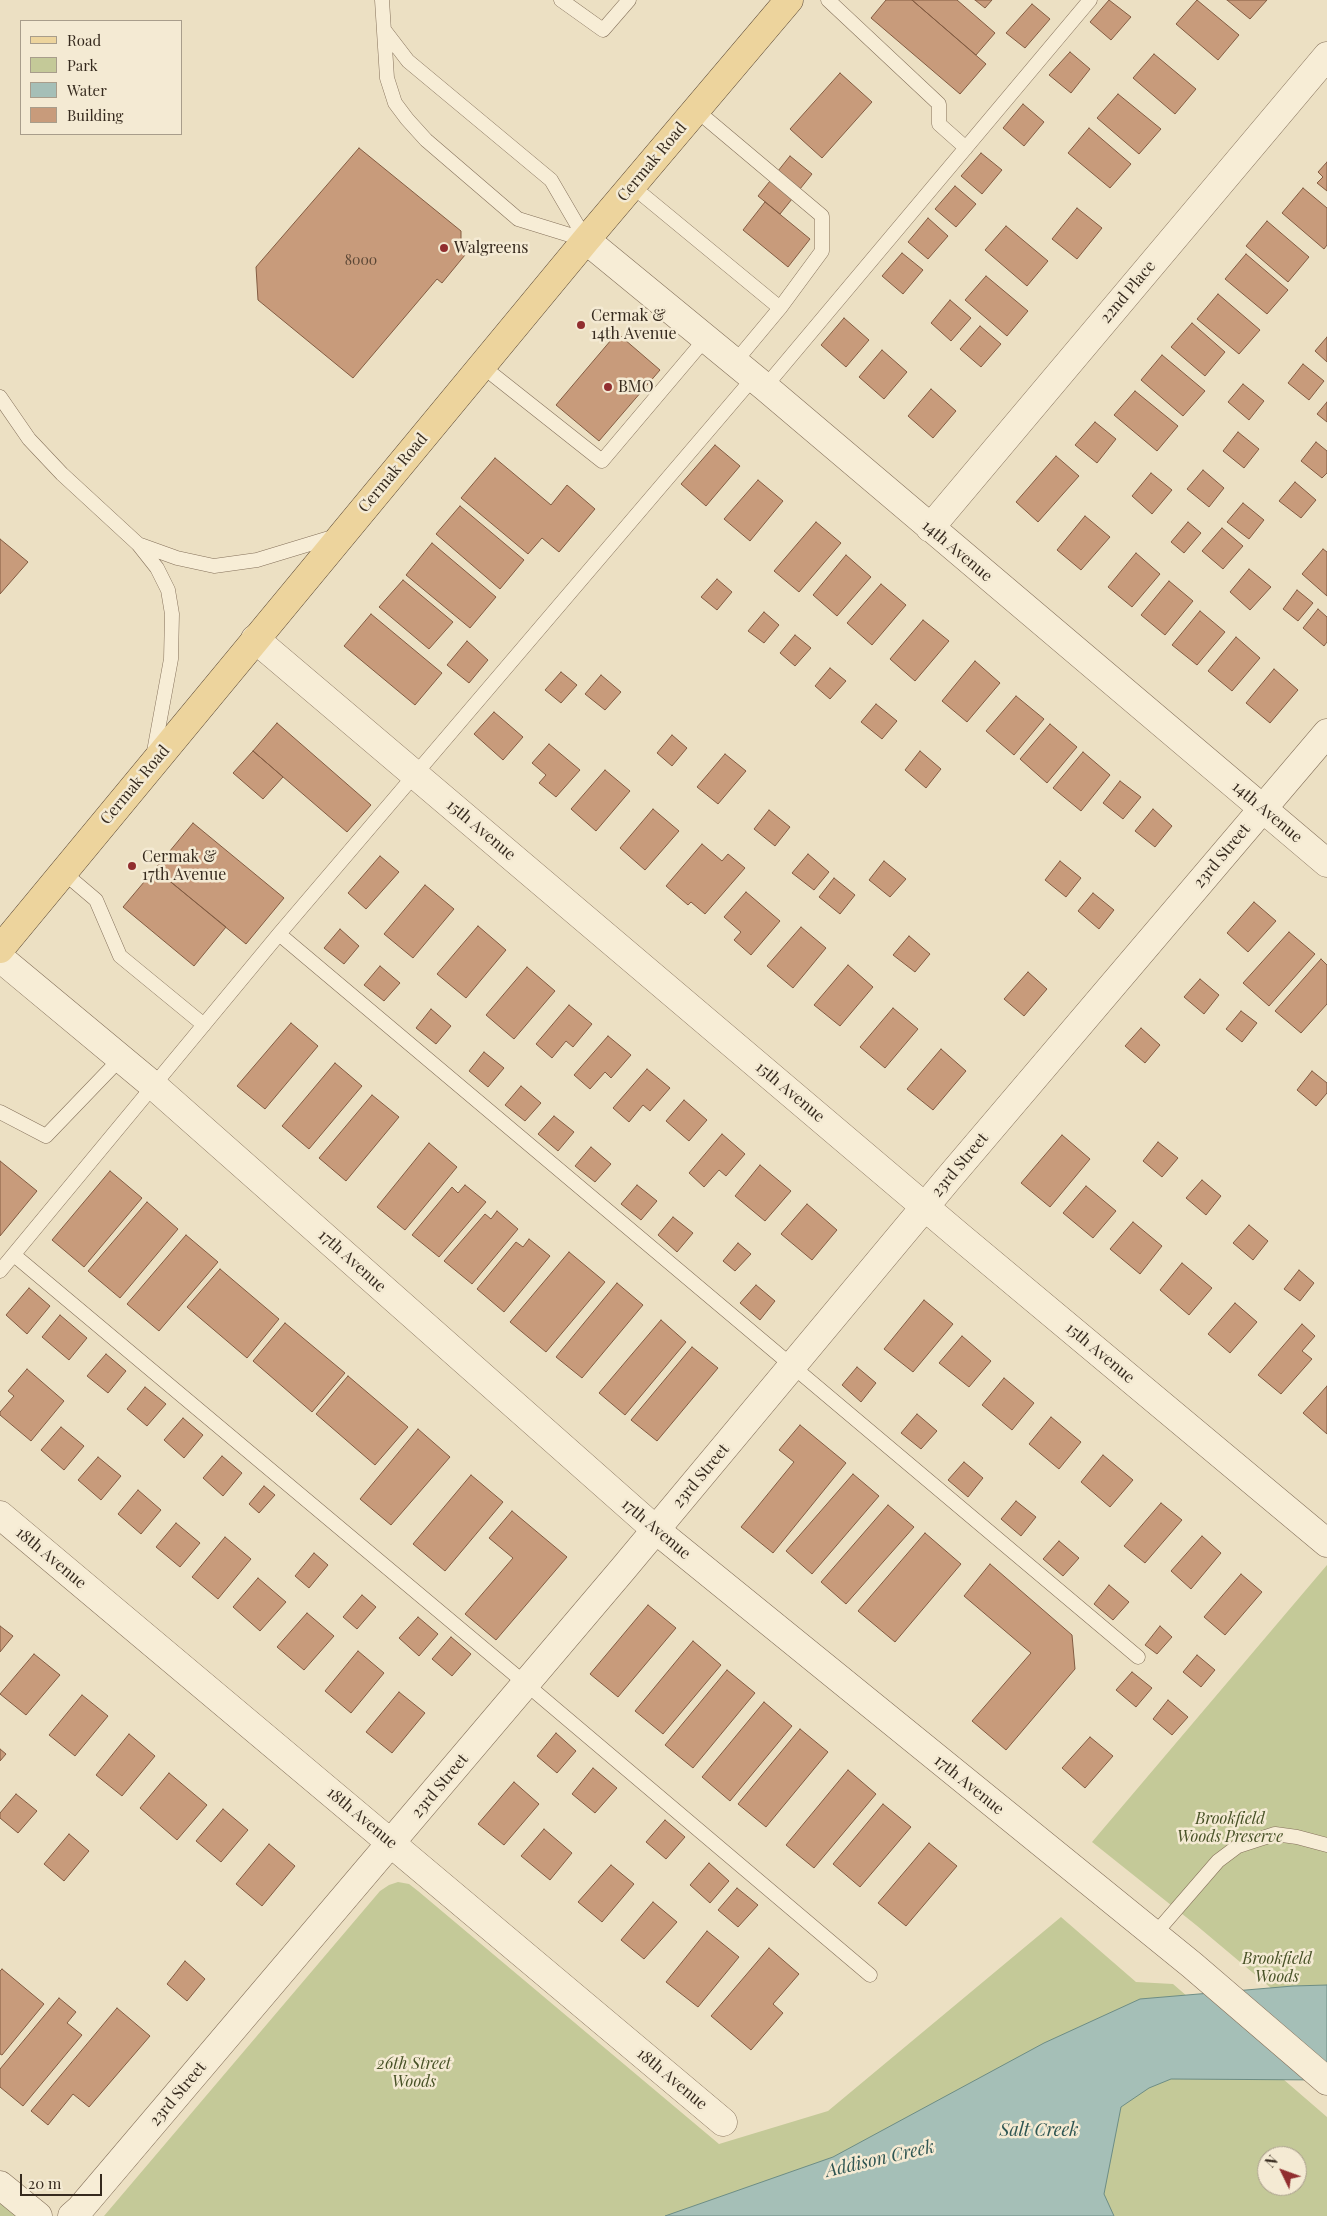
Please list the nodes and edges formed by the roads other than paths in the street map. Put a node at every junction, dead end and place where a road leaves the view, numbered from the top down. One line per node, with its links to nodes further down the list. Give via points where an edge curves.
1 (382, 0): 7 (lane)
2 (561, 0): 3 (lane, via 603,30)
3 (629, 0)
4 (789, 0): 9 (main road, Cermak Road)
5 (828, 0): 10 (lane, via 939,104 939,124)
6 (1090, 0): 10 (lane)
7 (385, 31): 12 (lane, via 408,61 551,180); 12 (lane, via 387,78 395,103 426,140 518,219)
8 (1327, 56): 18 (street, 22nd Place)
9 (696, 110): 11 (main road, Cermak Road); 13 (lane, via 822,216 822,251)
10 (966, 148): 16 (lane)
11 (632, 186): 12 (main road, Cermak Road); 13 (lane)
12 (586, 240): 14 (street, 14th Avenue); 15 (main road, Cermak Road)
13 (780, 308): 16 (lane)
14 (706, 338): 15 (lane, via 602,461); 16 (street, 14th Avenue)
15 (482, 366): 19 (main road, Cermak Road)
16 (751, 375): 18 (street, 14th Avenue); 24 (lane)
17 (0, 397): 20 (lane, via 29,439)
18 (930, 528): 25 (street, 14th Avenue)
19 (342, 534): 20 (lane, via 257,560 214,566 177,558); 21 (main road, Cermak Road)
20 (138, 544): 23 (lane, via 157,568 168,590 172,614 171,659)
21 (255, 639): 23 (main road, Cermak Road); 24 (street, 15th Avenue)
22 (1327, 733): 25 (street, 23rd Street)
23 (151, 765): 27 (main road, Cermak Road)
24 (415, 774): 28 (lane); 35 (street, 15th Avenue)
25 (1263, 808): 26 (street, 14th Avenue); 35 (street, 23rd Street)
26 (1327, 863)
27 (63, 872): 29 (main road, Cermak Road); 31 (lane, via 96,900 120,956)
28 (279, 934): 31 (lane); 38 (lane)
29 (0, 949)
30 (0, 958): 32 (street, 17th Avenue)
31 (204, 1025): 33 (lane)
32 (120, 1059): 33 (street, 17th Avenue); 34 (lane, via 46,1136)
33 (154, 1086): 36 (lane); 40 (street, 17th Avenue)
34 (0, 1112)
35 (925, 1206): 38 (street, 23rd Street); 41 (street, 15th Avenue)
36 (14, 1255): 37 (lane); 43 (lane)
37 (0, 1272)
38 (792, 1366): 40 (street, 23rd Street); 42 (lane)
39 (0, 1515): 44 (street, 18th Avenue)
40 (656, 1530): 43 (street, 23rd Street); 46 (street, 17th Avenue)
41 (1327, 1543)
42 (1138, 1657)
43 (526, 1684): 44 (street, 23rd Street); 47 (lane)
44 (391, 1843): 49 (street, 18th Avenue); 52 (street, 23rd Street)
45 (1327, 1845): 46 (lane, via 1276,1834 1238,1846 1218,1861)
46 (1154, 1935): 48 (street, 17th Avenue)
47 (870, 1975)
48 (1327, 2081)
49 (723, 2122)
50 (0, 2185): 51 (street)
51 (38, 2216)
52 (72, 2216)

